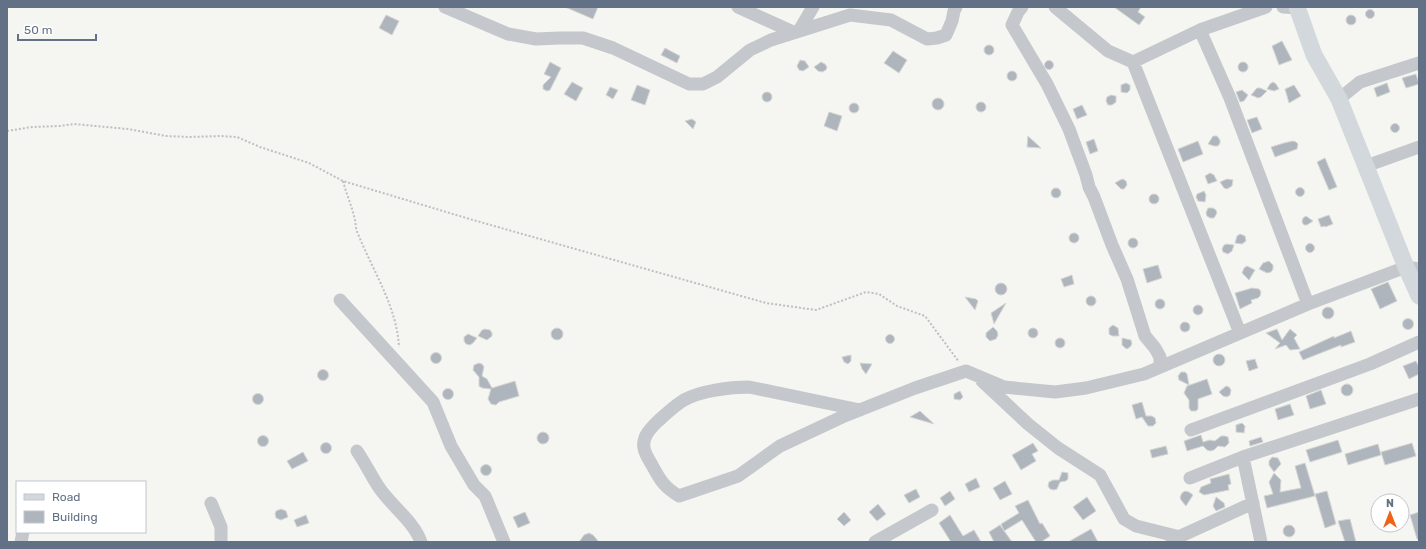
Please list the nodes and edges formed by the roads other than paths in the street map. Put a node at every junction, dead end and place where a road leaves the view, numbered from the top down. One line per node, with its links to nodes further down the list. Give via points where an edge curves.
1 (445, 7): 12 (street, via 508,34 536,39 582,38 612,48 689,84 703,84 717,77 750,50)
2 (738, 7): 12 (street)
3 (813, 7): 12 (street)
4 (873, 7): 10 (street)
5 (956, 7): 10 (street, via 946,35 937,38 926,39 892,20)
6 (1022, 7): 24 (street, via 1012,26 1047,84 1069,129 1089,187 1127,279 1145,336 1160,357)
7 (1055, 7): 13 (street, via 1108,51)
8 (1266, 7): 11 (street)
9 (1293, 7): 15 (main road, via 1314,55)
10 (882, 18): 12 (street, via 850,14)
11 (1200, 30): 13 (street); 21 (street, via 1230,98)
12 (797, 31)
13 (1133, 62): 22 (street)
14 (1419, 63): 15 (street, via 1360,82)
15 (1339, 99): 17 (main road)
16 (1419, 147): 17 (street)
17 (1366, 166): 18 (main road)
18 (1413, 268): 19 (main road); 21 (street)
19 (1419, 296)
20 (340, 300): 38 (street, via 433,402 451,446 474,485 485,496)
21 (1308, 304): 22 (street)
22 (1240, 333): 24 (street)
23 (1419, 342): 28 (street, via 1370,364)
24 (1160, 366): 25 (street, via 1144,374 1116,382 1055,392 1004,387)
25 (971, 374): 27 (street, via 915,388); 35 (street, via 1058,448 1100,475 1124,518 1136,526)
26 (1419, 399): 30 (street)
27 (860, 410): 27 (street, via 780,446 738,476 679,496 668,490 659,478 644,447 646,436 653,426 684,400 734,387 749,387)
28 (1191, 430)
29 (357, 451): 37 (street, via 378,486 418,533)
30 (1243, 457): 31 (street); 33 (street)
31 (1190, 478)
32 (211, 503): 36 (street, via 221,527)
33 (1253, 503): 35 (street); 40 (street)
34 (932, 510): 39 (street)
35 (1174, 540)
36 (221, 542)
37 (421, 542)
38 (504, 542)
39 (875, 542)
40 (1261, 542)

